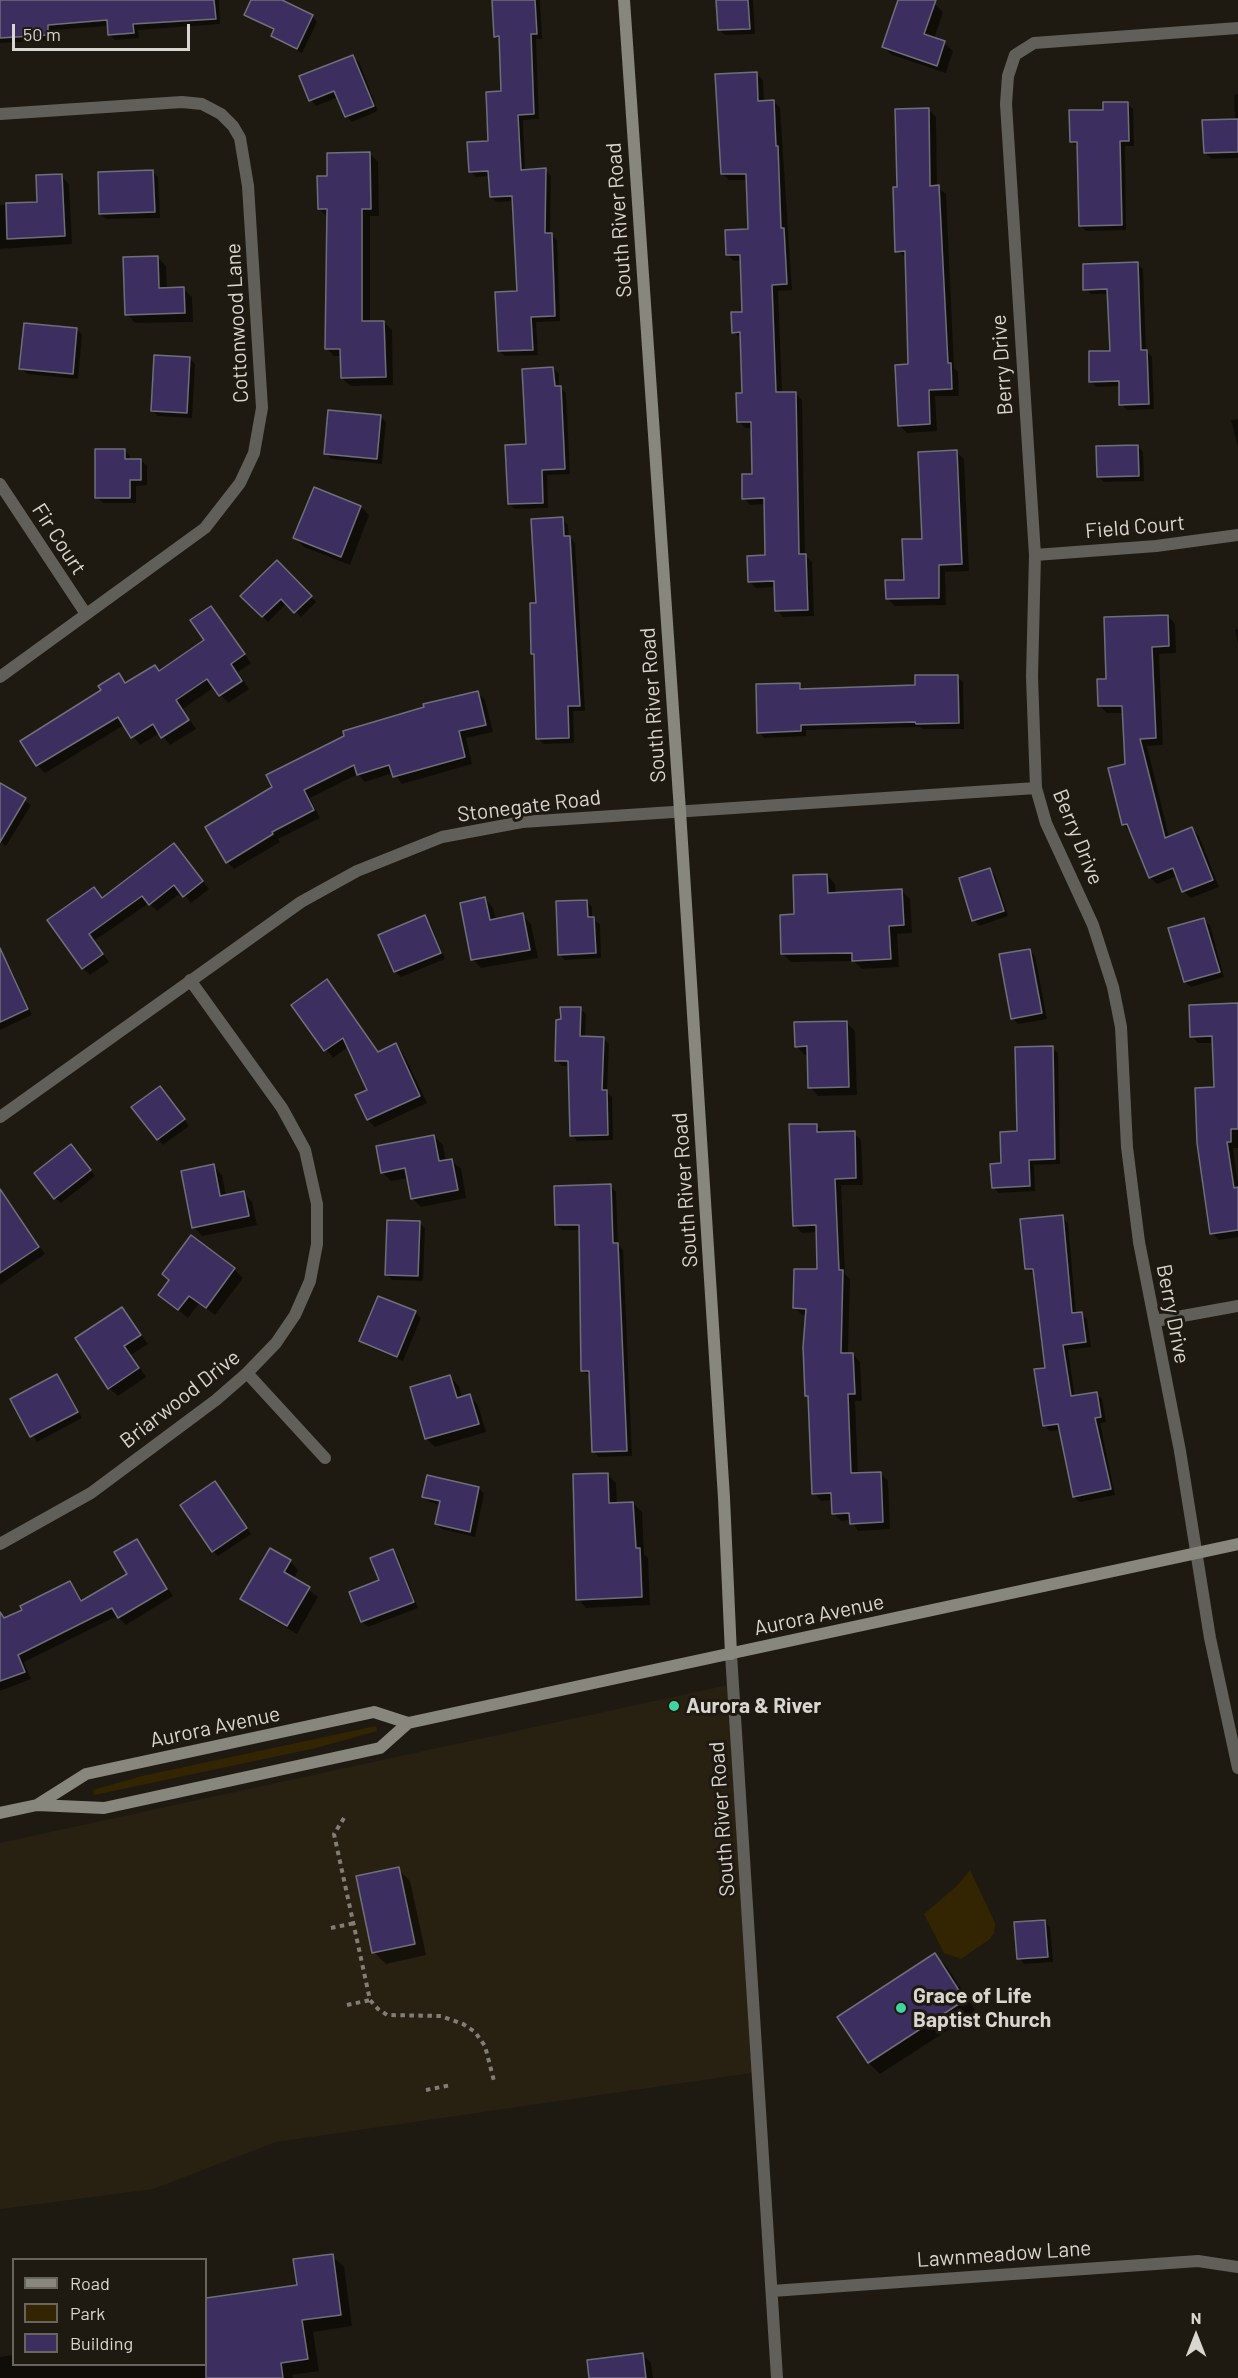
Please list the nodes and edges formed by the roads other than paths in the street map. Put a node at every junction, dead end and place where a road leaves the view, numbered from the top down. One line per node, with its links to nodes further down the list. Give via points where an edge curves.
1 (624, 0): 10 (main road, South River Road)
2 (1238, 28): 6 (street, Berry Drive, via 1034,43 1015,55 1008,76 1007,115)
3 (0, 114): 7 (street, Cottonwood Lane, via 182,102 202,105 220,114 240,138 248,186 262,408 254,453 240,483 204,528)
4 (0, 484): 7 (street, Fir Court)
5 (1238, 535): 6 (street, Field Court)
6 (1035, 555): 9 (street, Berry Drive, via 1032,710)
7 (86, 614): 8 (street, Cottonwood Lane)
8 (0, 677)
9 (1036, 788): 10 (street, Stonegate Road); 14 (street, Berry Drive, via 1046,823 1093,925 1113,987 1121,1027 1127,1147 1139,1242)
10 (680, 811): 11 (street, Stonegate Road, via 522,822 442,837 357,871 301,902); 20 (main road, South River Road)
11 (190, 980): 12 (street, Stonegate Road); 15 (street, Briarwood Drive, via 299,1136 312,1172 317,1204 317,1244 310,1281 295,1315 276,1343)
12 (0, 1117)
13 (1238, 1306): 14 (street)
14 (1155, 1321): 19 (street, Berry Drive)
15 (247, 1373): 16 (street); 17 (street, Briarwood Drive, via 91,1492)
16 (325, 1458)
17 (0, 1544)
18 (1238, 1544): 19 (main road, Aurora Avenue)
19 (1196, 1552): 20 (main road, Aurora Avenue); 22 (street, Berry Drive)
20 (731, 1654): 21 (main road, Aurora Avenue); 26 (street, South River Road)
21 (408, 1723): 23 (main road, Aurora Avenue, via 381,1748 104,1808); 23 (main road, Aurora Avenue, via 374,1713 86,1774)
22 (1238, 1768)
23 (38, 1805): 24 (main road, Aurora Avenue)
24 (0, 1813)
25 (1238, 2267): 26 (street, Lawnmeadow Lane, via 1198,2261)
26 (772, 2291): 27 (street, South River Road)
27 (777, 2378)

